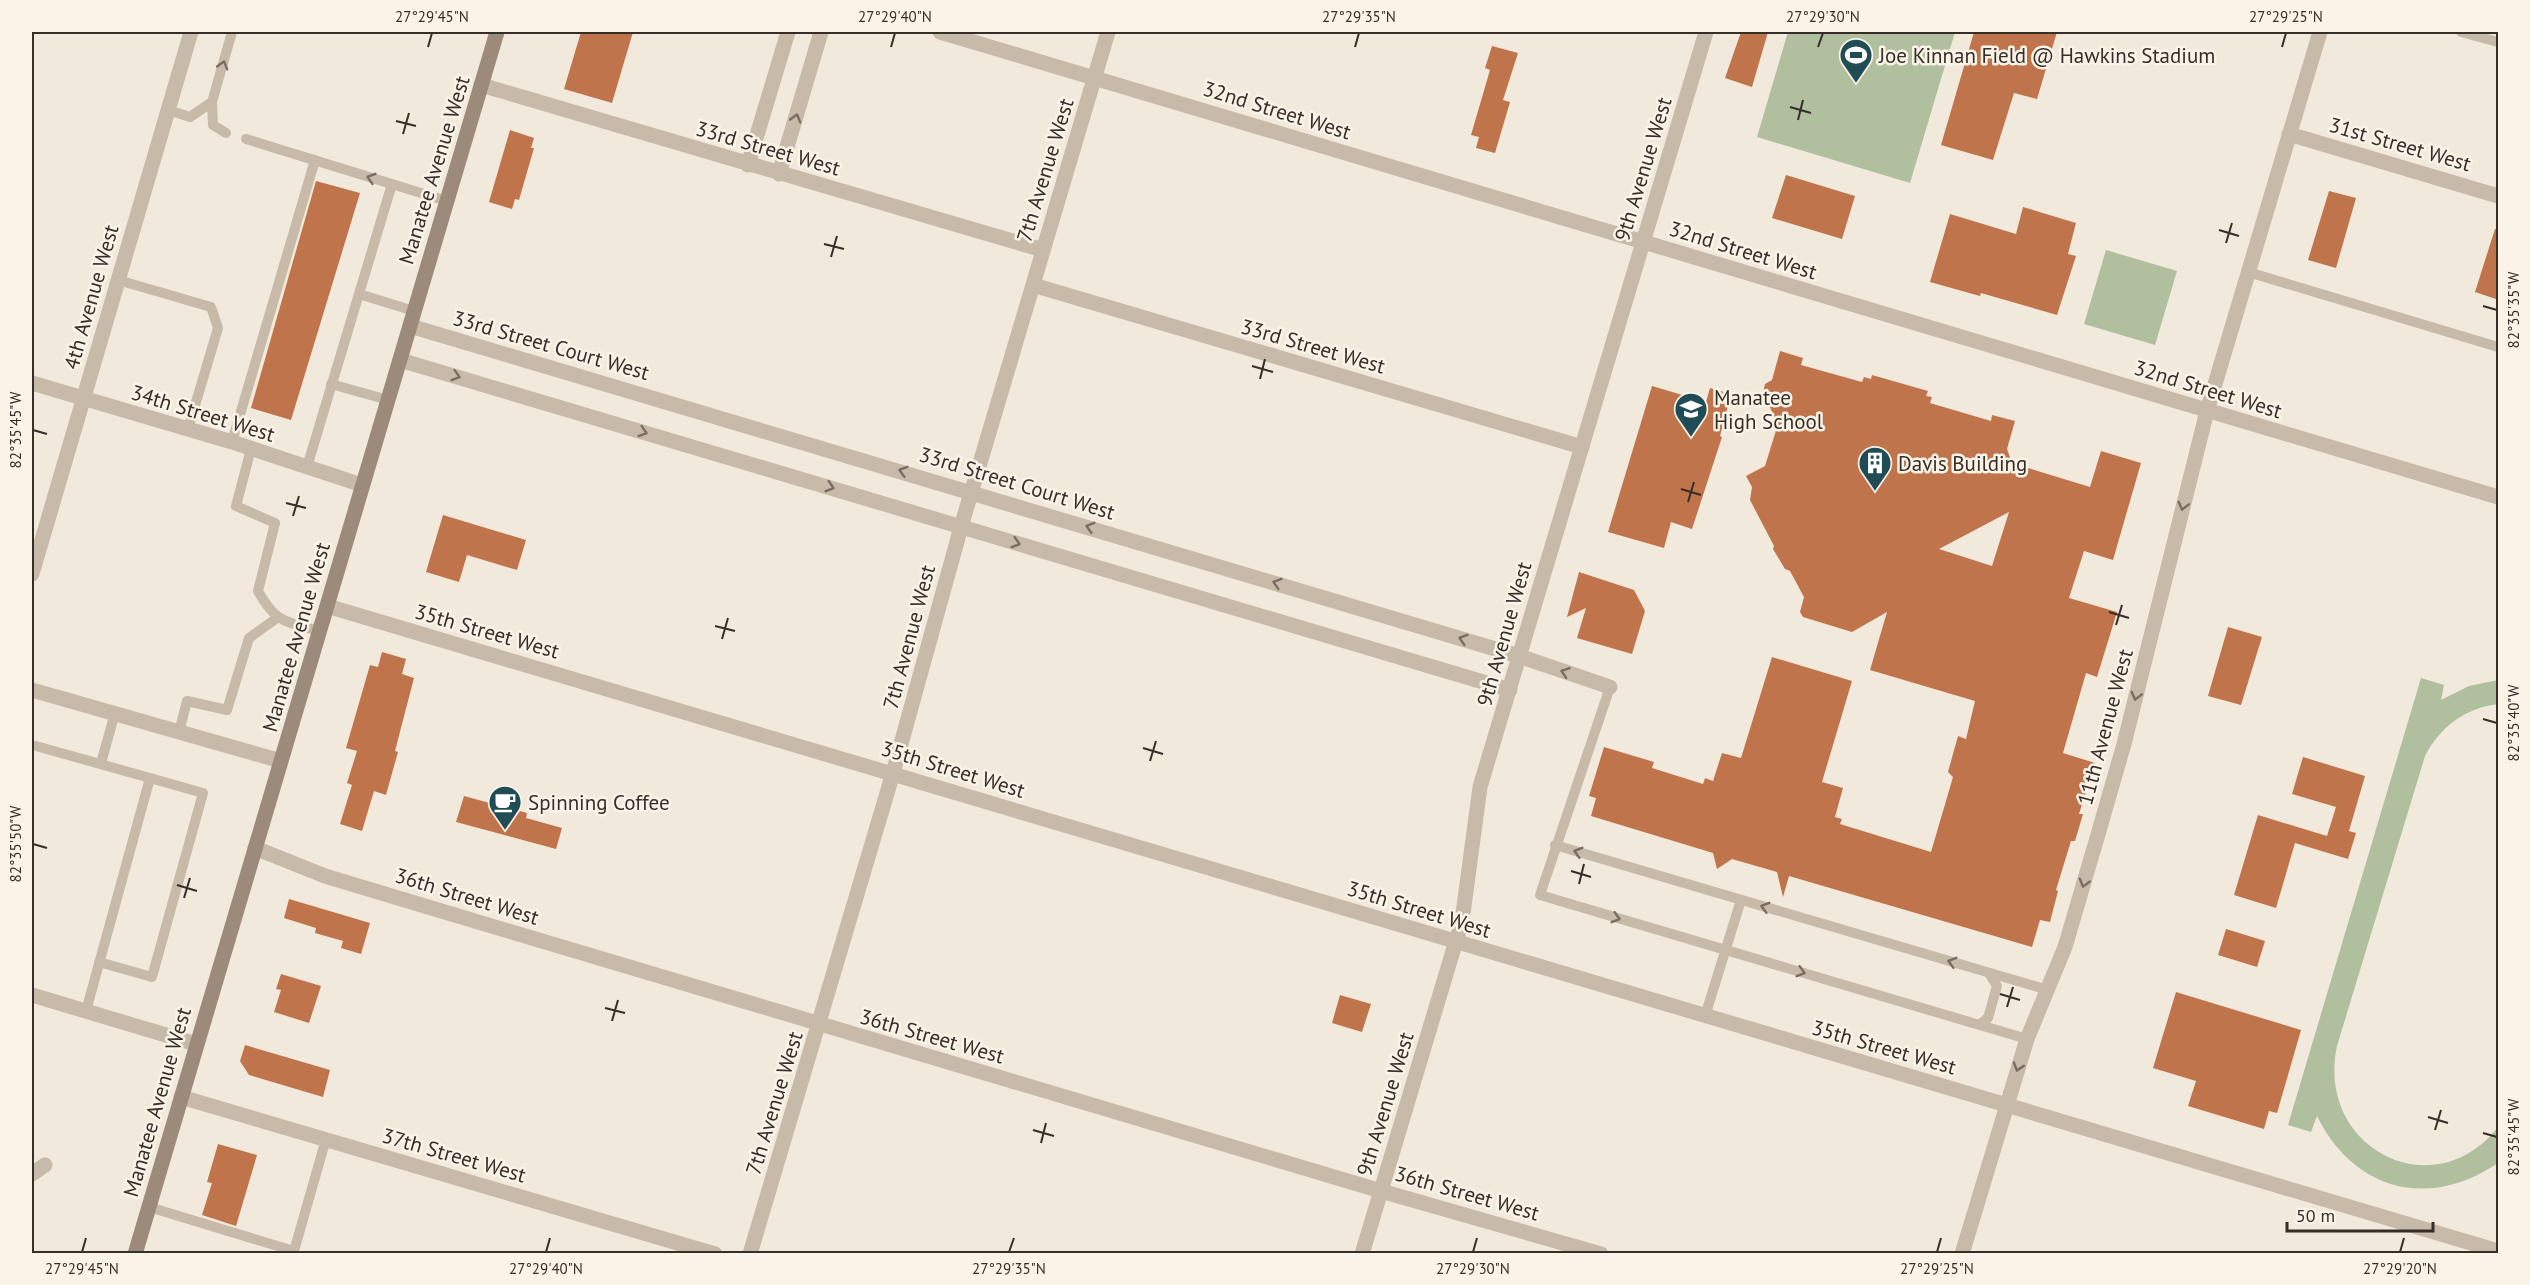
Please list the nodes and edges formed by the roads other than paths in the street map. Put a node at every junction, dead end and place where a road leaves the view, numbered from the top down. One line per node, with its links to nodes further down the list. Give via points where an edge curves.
1 (191, 32): 15 (street, 4th Avenue West)
2 (232, 32): 14 (lane, one-way to 2)
3 (497, 32): 13 (main road, Manatee Avenue West)
4 (788, 32): 20 (street)
5 (821, 32): 21 (street, one-way to 5)
6 (940, 32): 12 (street, 32nd Street West)
7 (1108, 32): 12 (street, 7th Avenue West)
8 (1707, 32): 25 (street, 9th Avenue West)
9 (2320, 32): 17 (street, 11th Avenue West)
10 (2461, 32): 11 (lane)
11 (2499, 42)
12 (1095, 78): 25 (street, 32nd Street West); 26 (street, 7th Avenue West)
13 (481, 85): 20 (street, 33rd Street West); 24 (main road, Manatee Avenue West)
14 (212, 102): 15 (lane, via 190,117); 16 (lane, via 213,125)
15 (168, 110): 28 (street, 4th Avenue West)
16 (226, 133)
17 (2289, 134): 23 (street, 31st Street West); 27 (street, 11th Avenue West)
18 (246, 139): 19 (lane)
19 (315, 160): 22 (lane, one-way to 19); 41 (lane)
20 (748, 165): 21 (street, 33rd Street West)
21 (779, 174): 26 (street, 33rd Street West)
22 (392, 184): 24 (lane); 30 (lane)
23 (2499, 196)
24 (447, 201): 31 (main road, Manatee Avenue West)
25 (1643, 242): 39 (street, 32nd Street West); 42 (street, 9th Avenue West)
26 (1043, 250): 29 (street, 7th Avenue West)
27 (2248, 272): 33 (lane); 39 (street, 11th Avenue West)
28 (118, 280): 37 (street, 4th Avenue West); 40 (lane, via 211,307 218,328)
29 (1033, 285): 42 (street, 33rd Street West); 46 (street, 7th Avenue West)
30 (359, 294): 31 (lane); 36 (lane)
31 (414, 311): 32 (main road, Manatee Avenue West)
32 (410, 326): 34 (main road, Manatee Avenue West); 46 (street, 33rd Street Court West, one-way to 32)
33 (2499, 347)
34 (400, 360): 38 (main road, Manatee Avenue West); 48 (street, one-way to 48)
35 (32, 383): 37 (street, 34th Street West)
36 (332, 384): 38 (lane); 44 (lane)
37 (83, 399): 40 (street, 34th Street West); 49 (street, 4th Avenue West)
38 (388, 400): 45 (main road, Manatee Avenue West)
39 (2206, 411): 47 (street, 32nd Street West); 71 (street, 11th Avenue West, one-way to 71, via 2124,744 2065,947)
40 (188, 429): 41 (street, 34th Street West)
41 (232, 442): 43 (street, 34th Street West)
42 (1582, 447): 53 (street, 9th Avenue West)
43 (251, 448): 44 (street, 34th Street West); 51 (lane, via 236,506 275,523 258,591)
44 (307, 467): 45 (street, 34th Street West)
45 (362, 485): 50 (main road, Manatee Avenue West)
46 (972, 492): 48 (street, 7th Avenue West); 53 (street, 33rd Street Court West, one-way to 46)
47 (2499, 497)
48 (961, 526): 56 (street, one-way to 56); 62 (street, 7th Avenue West)
49 (32, 574)
50 (327, 606): 52 (main road, Manatee Avenue West); 62 (street, 35th Street West)
51 (278, 618): 52 (lane); 58 (lane, via 249,638 227,710 187,701)
52 (319, 631): 60 (main road, Manatee Avenue West)
53 (1519, 656): 54 (street, 33rd Street Court West, one-way to 53); 56 (street, 9th Avenue West)
54 (1610, 687): 64 (lane)
55 (32, 690): 57 (street)
56 (1510, 690): 67 (street, 9th Avenue West, via 1480,787)
57 (115, 713): 58 (street); 61 (lane)
58 (178, 732): 60 (street)
59 (36, 746): 61 (lane)
60 (281, 761): 65 (main road, Manatee Avenue West)
61 (101, 763): 63 (lane)
62 (893, 773): 67 (street, 35th Street West); 75 (street, 7th Avenue West)
63 (150, 778): 69 (lane); 69 (lane, via 203,793 152,977)
64 (1555, 845): 66 (lane, one-way to 64); 68 (lane, one-way to 68, via 1540,895)
65 (255, 848): 75 (street, 36th Street West, via 325,876); 78 (main road, Manatee Avenue West)
66 (1741, 900): 68 (lane); 70 (lane, one-way to 66)
67 (1456, 942): 74 (street, 35th Street West); 84 (street, 9th Avenue West)
68 (1725, 950): 74 (lane); 76 (lane, one-way to 76)
69 (99, 962): 73 (lane)
70 (1989, 973): 71 (lane); 76 (lane, via 1997,986 1988,1018)
71 (2048, 990): 77 (street, 11th Avenue West)
72 (32, 995): 73 (street)
73 (86, 1011): 78 (street)
74 (1705, 1016): 80 (street, 35th Street West)
75 (819, 1024): 84 (street, 36th Street West); 89 (street, 7th Avenue West)
76 (1979, 1024): 77 (lane)
77 (2027, 1039): 80 (street, 11th Avenue West, one-way to 80)
78 (196, 1044): 79 (main road, Manatee Avenue West)
79 (181, 1096): 81 (street, 37th Street West); 85 (main road, Manatee Avenue West)
80 (2007, 1105): 86 (street, 35th Street West); 92 (street, 11th Avenue West)
81 (326, 1139): 85 (lane, via 294,1251); 88 (street, 37th Street West)
82 (45, 1165): 83 (street)
83 (32, 1174)
84 (1381, 1191): 90 (street, 9th Avenue West); 91 (street, 36th Street West)
85 (149, 1207): 87 (main road, Manatee Avenue West)
86 (2499, 1251)
87 (135, 1254)
88 (715, 1254)
89 (750, 1254)
90 (1362, 1254)
91 (1601, 1254)
92 (1962, 1254)

